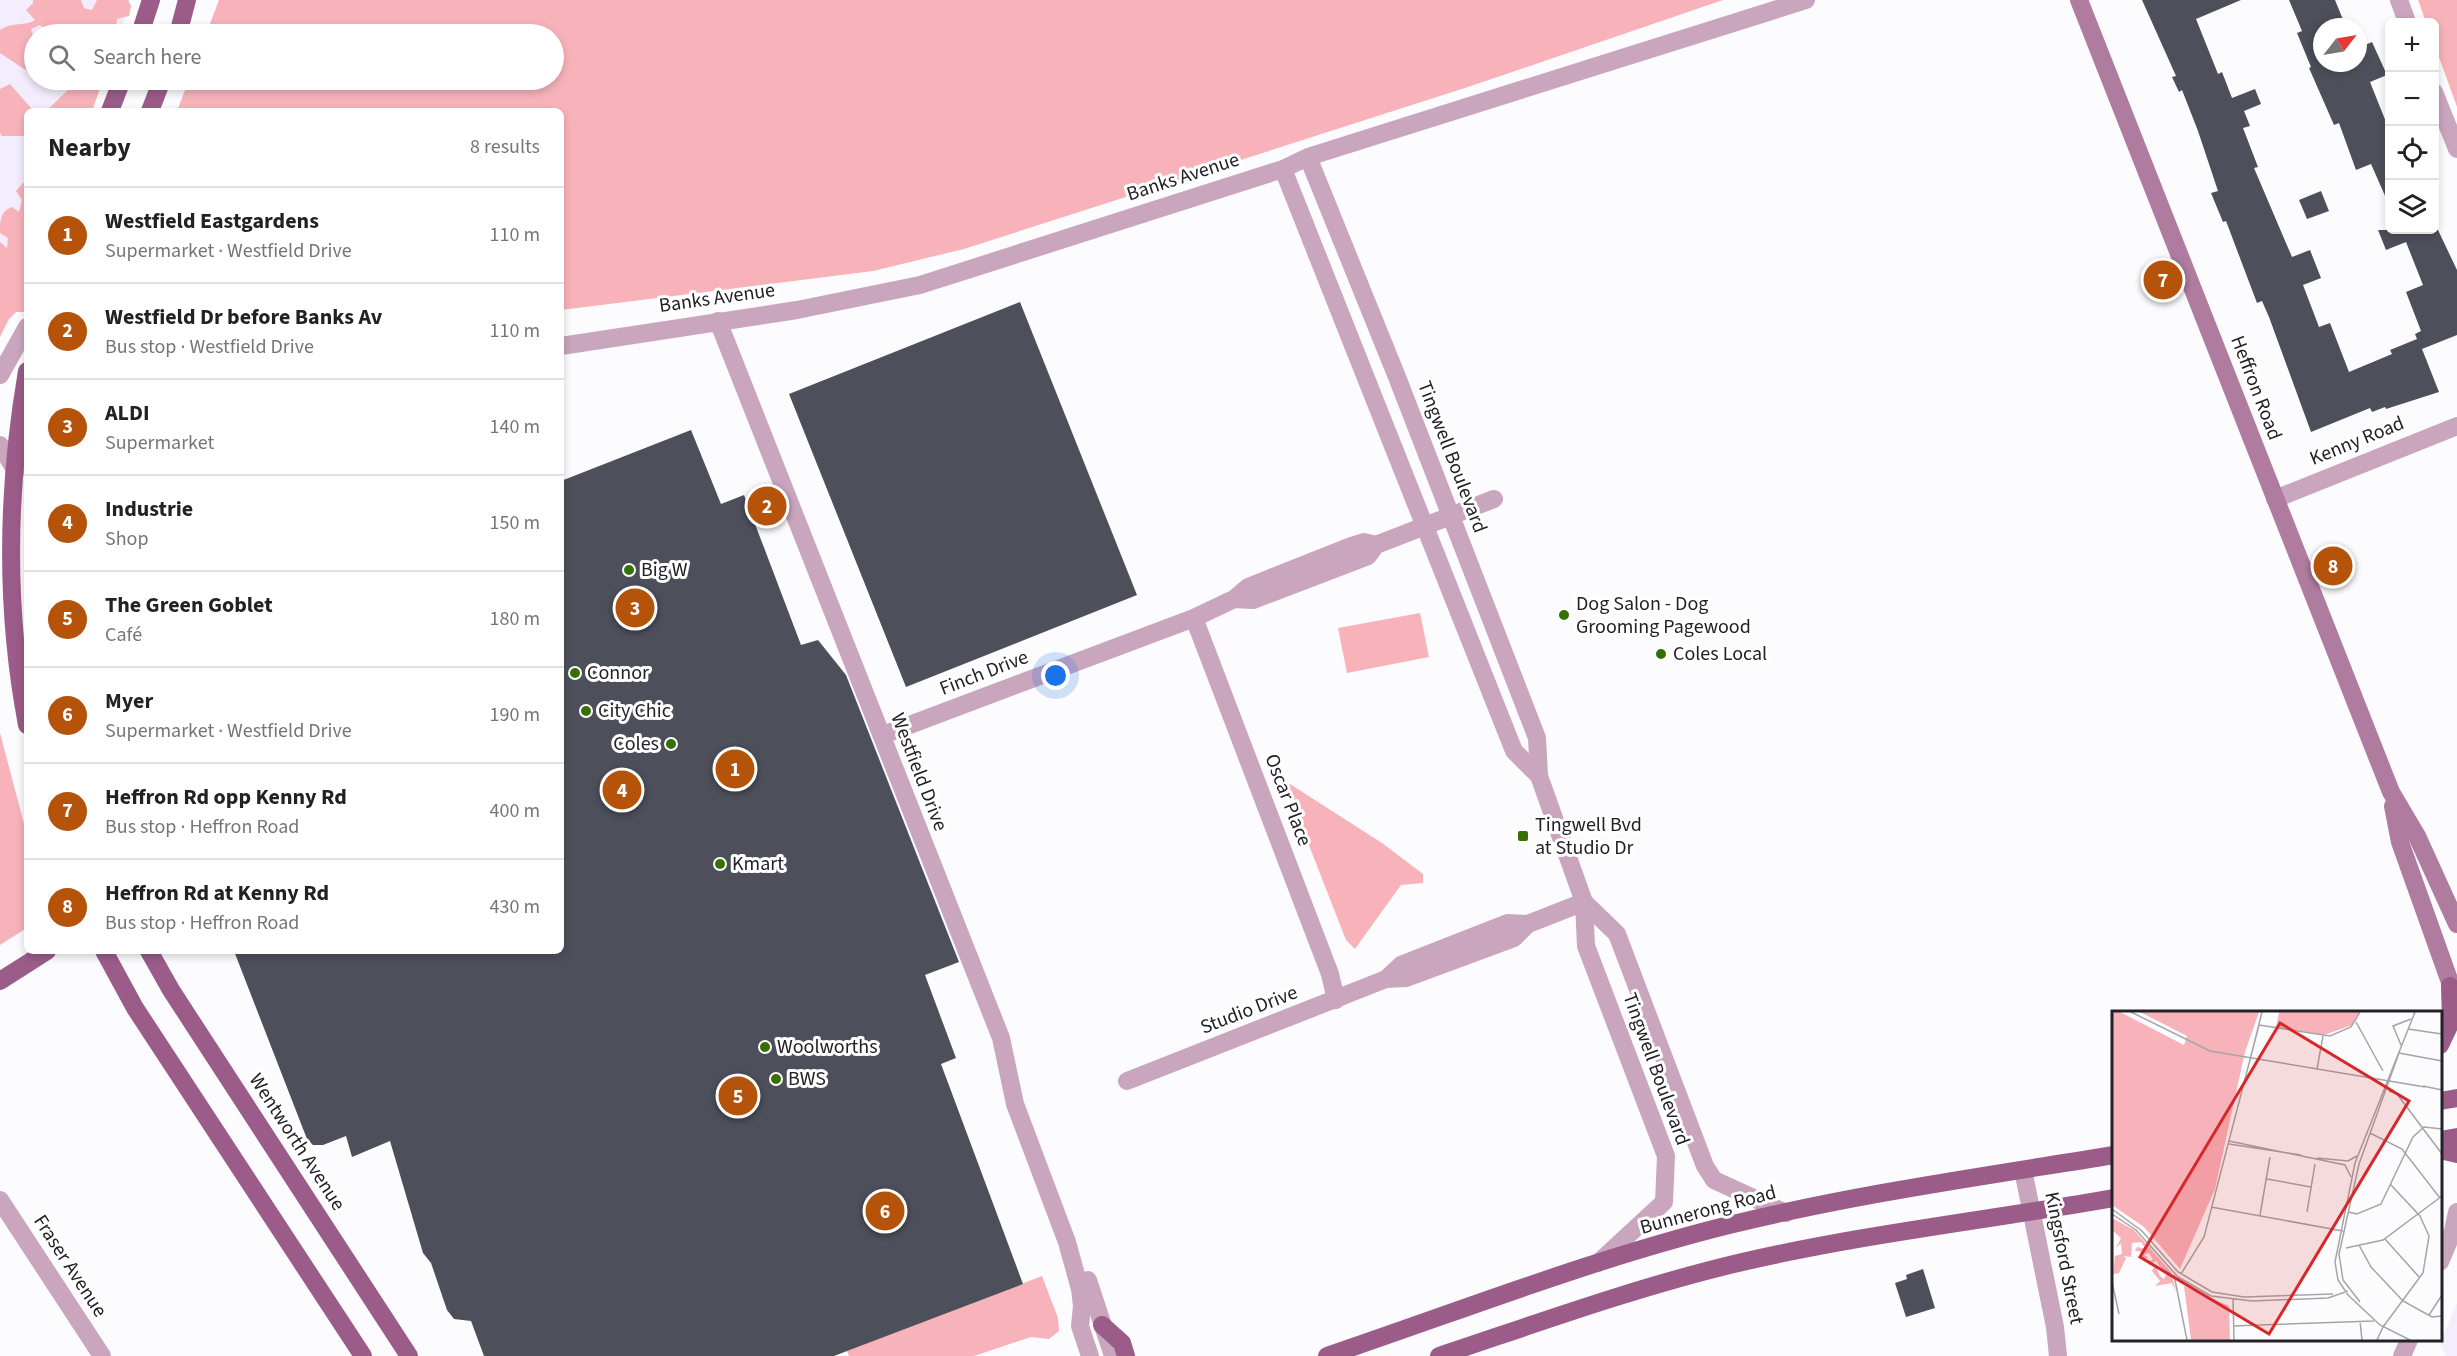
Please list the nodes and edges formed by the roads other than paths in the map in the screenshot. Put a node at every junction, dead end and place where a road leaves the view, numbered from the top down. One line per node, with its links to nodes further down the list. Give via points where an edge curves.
1 (151, 0): 7 (main road)
2 (187, 0): 8 (main road)
3 (1806, 0): 15 (street, Banks Avenue)
4 (2079, 0): 26 (main road, Heffron Road)
5 (2399, 0): 6 (street)
6 (2406, 18)
7 (143, 24)
8 (181, 24)
9 (118, 90): 12 (main road)
10 (158, 90): 13 (main road)
11 (2439, 104): 14 (street)
12 (111, 108)
13 (151, 108)
14 (2457, 149)
15 (1308, 157): 16 (street, Banks Avenue); 27 (street, Tingwell Boulevard)
16 (1283, 168): 17 (street, Banks Avenue, via 920,285 839,303); 28 (street, Tingwell Boulevard)
17 (718, 321): 19 (street, Banks Avenue); 31 (street, Westfield Drive)
18 (24, 332): 20 (street)
19 (564, 346)
20 (0, 375)
21 (24, 400): 24 (main road)
22 (2457, 426): 26 (street, Kenny Road)
23 (0, 445): 24 (street)
24 (16, 471): 30 (main road, via 10,580 15,657)
25 (1494, 499): 27 (street, Finch Drive)
26 (2275, 499): 33 (main road, Heffron Road)
27 (1449, 514): 28 (street, Finch Drive); 32 (street, Tingwell Boulevard, via 1537,738)
28 (1424, 526): 29 (street, Finch Drive, via 1376,545 1364,542 1351,546 1248,587 1234,599); 32 (street, Tingwell Boulevard, via 1514,751)
29 (1194, 618): 31 (street, Finch Drive); 41 (street, Oscar Place, via 1330,974)
30 (24, 709)
31 (883, 735): 60 (street, Westfield Drive, via 930,864 1001,1038 1015,1104)
32 (1539, 776): 34 (street, Tingwell Boulevard)
33 (2391, 792): 35 (main road, Heffron Road, via 2417,836); 40 (main road, Heffron Road, via 2400,842)
34 (1584, 902): 41 (street, Studio Drive, via 1528,924 1508,923 1401,964 1386,979); 58 (street, Tingwell Boulevard, via 1617,934 1705,1166 1714,1180); 62 (street, Tingwell Boulevard, via 1586,946 1666,1156 1664,1202)
35 (2457, 924)
36 (42, 954): 39 (main road)
37 (106, 954): 66 (main road, via 141,1018)
38 (151, 954): 67 (main road, Wentworth Avenue)
39 (0, 981)
40 (2454, 994): 42 (main road, via 2451,1022)
41 (1336, 1000): 43 (street, Studio Drive)
42 (2442, 1041)
43 (1127, 1081)
44 (2457, 1098): 45 (main road)
45 (2442, 1101)
46 (2457, 1137): 47 (main road)
47 (2442, 1140)
48 (2442, 1151): 50 (main road)
49 (2442, 1153): 52 (street)
50 (2457, 1154)
51 (2112, 1155): 53 (main road, Bunnerong Road)
52 (2457, 1164)
53 (2023, 1170): 56 (street, Kingsford Street); 58 (main road, Bunnerong Road)
54 (2112, 1198): 56 (main road)
55 (0, 1200): 65 (street, Fraser Avenue)
56 (2032, 1212): 72 (main road, via 1738,1263 1646,1288); 73 (street, Kingsford Street)
57 (2457, 1212): 59 (street)
58 (1786, 1213): 62 (main road, Bunnerong Road, via 1728,1225)
59 (2455, 1229): 61 (street)
60 (1067, 1242): 63 (street, Westfield Drive, via 1086,1274); 68 (street, Westfield Drive, via 1080,1289 1080,1326)
61 (2442, 1258)
62 (1598, 1263): 71 (main road, Bunnerong Road)
63 (1102, 1325): 69 (street, Westfield Drive); 70 (main road, via 1122,1343)
64 (2409, 1341): 74 (street)
65 (102, 1356)
66 (363, 1356)
67 (410, 1356)
68 (1090, 1356)
69 (1113, 1356)
70 (1126, 1356)
71 (1327, 1356)
72 (1440, 1356)
73 (2058, 1356)
74 (2402, 1356)

